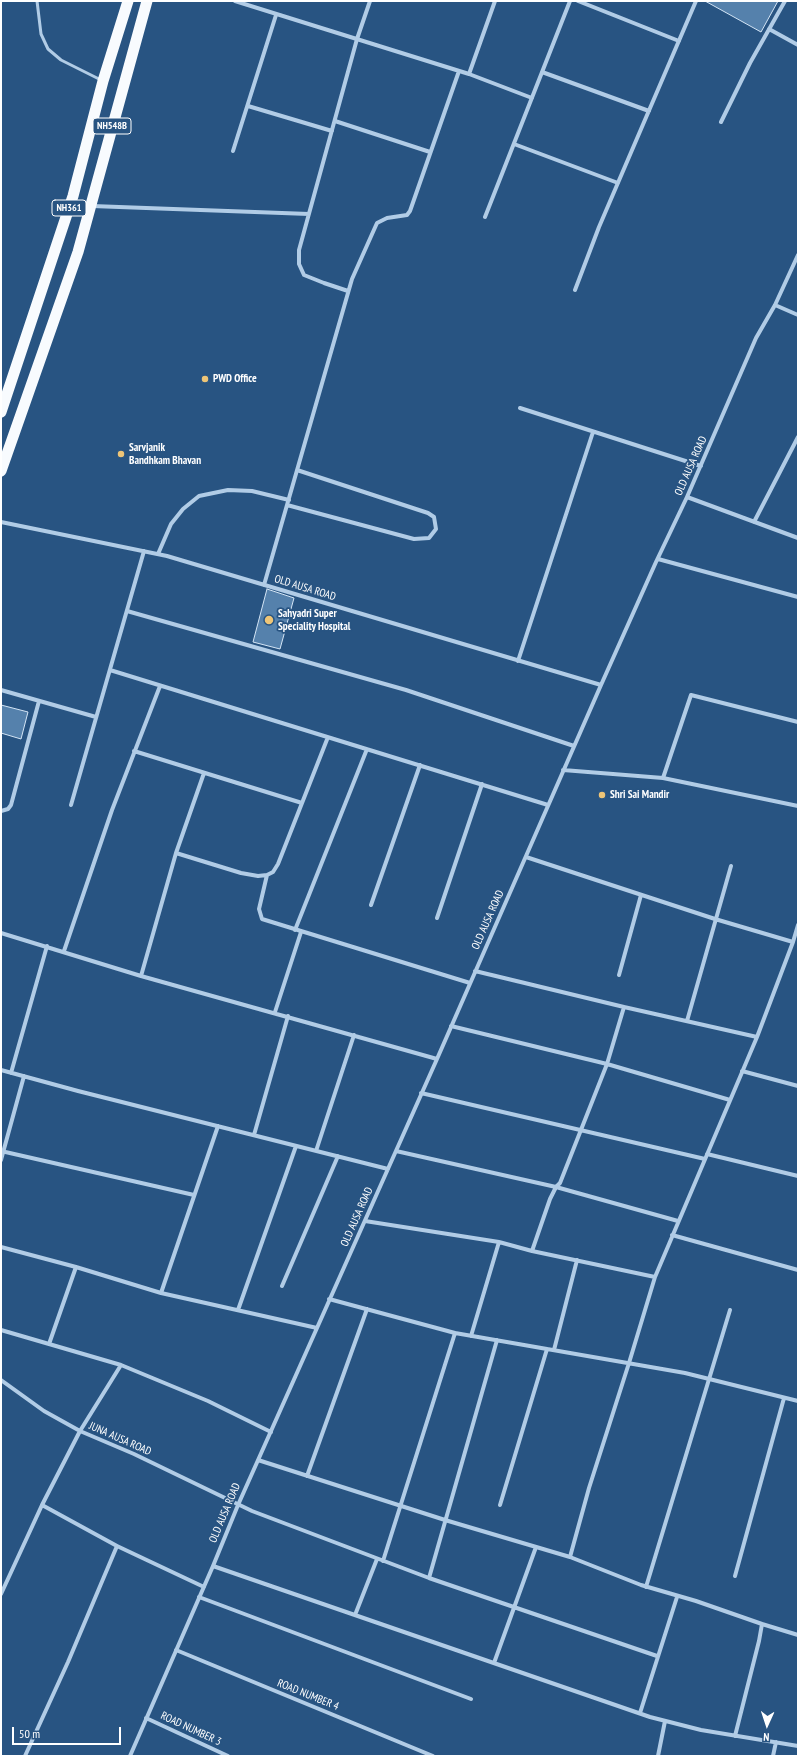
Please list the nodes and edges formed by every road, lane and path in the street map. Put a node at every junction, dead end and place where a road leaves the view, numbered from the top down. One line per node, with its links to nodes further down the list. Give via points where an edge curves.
1 (37, 1): 19 (lane, via 41,34 48,49 61,60)
2 (128, 1): 19 (highway, NH361)
3 (147, 1): 30 (highway, NH548B)
4 (234, 1): 11 (street)
5 (370, 1): 13 (street)
6 (495, 1): 18 (street)
7 (570, 1): 17 (street)
8 (578, 1): 14 (street)
9 (696, 1): 14 (street)
10 (785, 1): 12 (street)
11 (276, 14): 13 (street); 21 (street)
12 (769, 29): 15 (street); 24 (street)
13 (358, 40): 16 (street); 23 (street)
14 (678, 41): 22 (street)
15 (798, 45)
16 (458, 70): 18 (street); 28 (street)
17 (542, 72): 20 (street); 22 (street)
18 (469, 74): 20 (street)
19 (103, 81): 39 (highway, NH361, via 73,196)
20 (532, 98): 26 (street)
21 (248, 106): 25 (street); 27 (street)
22 (649, 111): 29 (street)
23 (335, 121): 25 (street); 28 (street)
24 (721, 122)
25 (332, 131): 31 (street)
26 (514, 144): 29 (street); 32 (street)
27 (233, 151)
28 (430, 152): 35 (street, via 410,211 407,215 387,218 377,223)
29 (618, 183): 34 (street)
30 (91, 206): 31 (street); 45 (highway, NH548B, via 78,252)
31 (309, 214): 35 (street, via 299,250 299,264 304,275)
32 (485, 217)
33 (798, 255): 36 (street, OLD AUSA ROAD)
34 (575, 290)
35 (348, 291): 44 (street)
36 (776, 305): 37 (street); 43 (street, OLD AUSA ROAD, via 756,338)
37 (798, 315)
38 (520, 408): 40 (street)
39 (1, 412)
40 (593, 432): 43 (street); 58 (street)
41 (798, 437): 42 (street)
42 (797, 443): 50 (street)
43 (701, 466): 46 (street, OLD AUSA ROAD)
44 (297, 470): 47 (street); 48 (street, via 428,513 434,517 436,529 429,538 405,538)
45 (1, 471)
46 (688, 497): 50 (street); 54 (street, OLD AUSA ROAD)
47 (289, 500): 48 (street); 53 (street, via 252,491 228,490 199,496 183,509 171,524)
48 (287, 505): 55 (street)
49 (1, 522): 52 (street, OLD AUSA ROAD)
50 (754, 522): 51 (street)
51 (798, 538)
52 (144, 551): 53 (street, OLD AUSA ROAD); 57 (street)
53 (158, 554): 55 (street, OLD AUSA ROAD)
54 (658, 559): 56 (street); 60 (street, OLD AUSA ROAD)
55 (264, 585): 58 (street, OLD AUSA ROAD)
56 (798, 597)
57 (126, 611): 59 (street); 67 (street, via 406,690)
58 (518, 660): 60 (street, OLD AUSA ROAD)
59 (110, 670): 61 (street); 64 (street)
60 (601, 685): 67 (street, OLD AUSA ROAD)
61 (160, 686): 66 (street); 69 (street)
62 (1, 690): 63 (street)
63 (39, 701): 64 (street); 79 (street, via 11,805)
64 (96, 717): 76 (street)
65 (798, 722): 73 (street, via 691,695)
66 (328, 737): 68 (street); 75 (street)
67 (574, 746): 71 (street, OLD AUSA ROAD)
68 (367, 749): 70 (street); 89 (street)
69 (134, 751): 72 (street); 94 (street)
70 (420, 765): 74 (street); 85 (street)
71 (563, 770): 73 (street); 77 (street, OLD AUSA ROAD)
72 (204, 773): 75 (street); 80 (street)
73 (663, 778): 78 (street)
74 (482, 784): 77 (street); 86 (street)
75 (302, 803): 83 (street, via 278,864 273,872)
76 (71, 805)
77 (548, 805): 81 (street, OLD AUSA ROAD)
78 (798, 806)
79 (1, 811)
80 (176, 853): 83 (street, via 241,873); 97 (street)
81 (526, 856): 84 (street); 95 (street, OLD AUSA ROAD)
82 (731, 866): 87 (street)
83 (267, 875): 89 (street, via 259,915 262,919)
84 (641, 895): 87 (street); 96 (street)
85 (371, 905)
86 (437, 918)
87 (715, 919): 92 (street); 102 (street)
88 (798, 925): 92 (street)
89 (295, 930): 90 (street)
90 (301, 932): 98 (street); 100 (street)
91 (1, 933): 93 (street)
92 (793, 942): 105 (street)
93 (47, 946): 94 (street); 110 (street)
94 (64, 951): 97 (street)
95 (475, 971): 98 (street, OLD AUSA ROAD); 99 (street)
96 (619, 975)
97 (141, 976): 100 (street)
98 (470, 983): 103 (street, OLD AUSA ROAD)
99 (624, 1007): 102 (street); 107 (street)
100 (275, 1012): 101 (street)
101 (288, 1016): 104 (street); 117 (street)
102 (687, 1021): 105 (street)
103 (451, 1026): 106 (street, OLD AUSA ROAD); 107 (street)
104 (354, 1035): 106 (street); 120 (street)
105 (757, 1037): 109 (street)
106 (437, 1059): 113 (street, OLD AUSA ROAD)
107 (607, 1064): 114 (street); 116 (street)
108 (1, 1070): 110 (street)
109 (742, 1071): 112 (street); 114 (street)
110 (11, 1073): 111 (street)
111 (24, 1076): 115 (street); 119 (street)
112 (798, 1086)
113 (421, 1093): 116 (street); 121 (street, OLD AUSA ROAD)
114 (730, 1100): 122 (street)
115 (218, 1126): 117 (street); 129 (street)
116 (581, 1131): 124 (street); 128 (street, via 560,1183)
117 (254, 1135): 118 (street)
118 (296, 1146): 120 (street); 144 (street)
119 (2, 1151): 125 (street); 129 (street)
120 (316, 1151): 123 (street)
121 (396, 1151): 126 (street, OLD AUSA ROAD); 128 (street)
122 (707, 1154): 124 (street); 127 (street)
123 (338, 1156): 126 (street); 140 (street)
124 (705, 1159): 131 (street)
125 (1, 1160)
126 (388, 1169): 130 (street, OLD AUSA ROAD)
127 (798, 1176)
128 (556, 1187): 131 (street); 135 (street)
129 (194, 1195): 141 (street)
130 (365, 1221): 133 (street); 142 (street, OLD AUSA ROAD)
131 (678, 1221): 132 (street)
132 (672, 1235): 138 (street); 139 (street)
133 (499, 1242): 135 (street); 149 (street)
134 (1, 1247): 137 (street)
135 (532, 1251): 136 (street)
136 (577, 1260): 139 (street); 153 (street)
137 (76, 1267): 141 (street); 151 (street)
138 (798, 1270)
139 (655, 1277): 154 (street)
140 (282, 1286)
141 (161, 1293): 144 (street)
142 (329, 1299): 143 (street); 146 (street, OLD AUSA ROAD)
143 (366, 1309): 148 (street); 163 (street)
144 (238, 1310): 146 (street)
145 (730, 1310): 156 (street)
146 (317, 1328): 161 (street, OLD AUSA ROAD)
147 (1, 1330): 151 (street)
148 (455, 1333): 149 (street); 167 (street)
149 (472, 1336): 150 (street)
150 (497, 1340): 152 (street); 168 (street)
151 (49, 1344): 155 (street)
152 (547, 1349): 153 (street); 166 (street)
153 (554, 1350): 154 (street)
154 (629, 1363): 156 (street); 171 (street)
155 (122, 1365): 160 (street); 161 (street, via 208,1401)
156 (709, 1379): 158 (street); 178 (street)
157 (1, 1380): 160 (street, JUNA AUSA ROAD, via 44,1411)
158 (784, 1398): 159 (street); 175 (street)
159 (798, 1401)
160 (80, 1431): 164 (street); 165 (street, JUNA AUSA ROAD, via 134,1454)
161 (271, 1432): 162 (street, OLD AUSA ROAD)
162 (258, 1460): 163 (street); 165 (street, OLD AUSA ROAD)
163 (307, 1476): 167 (street)
164 (42, 1505): 169 (street); 179 (street)
165 (238, 1505): 172 (street, JUNA AUSA ROAD); 174 (street, OLD AUSA ROAD)
166 (500, 1505)
167 (400, 1506): 168 (street); 173 (street)
168 (446, 1520): 170 (street); 176 (street)
169 (118, 1546): 177 (street); 196 (street)
170 (536, 1547): 171 (street); 182 (street)
171 (570, 1557): 178 (street)
172 (377, 1559): 173 (street, JUNA AUSA ROAD); 183 (street)
173 (383, 1561): 176 (street, JUNA AUSA ROAD)
174 (213, 1566): 177 (street, OLD AUSA ROAD); 183 (street)
175 (735, 1576)
176 (429, 1578): 182 (street, JUNA AUSA ROAD)
177 (204, 1586): 180 (street, OLD AUSA ROAD)
178 (646, 1587): 181 (street)
179 (1, 1594)
180 (199, 1597): 186 (street, OLD AUSA ROAD); 189 (street)
181 (676, 1597): 184 (street, via 696,1601); 187 (street)
182 (514, 1607): 187 (street, JUNA AUSA ROAD); 188 (street)
183 (355, 1615): 188 (street)
184 (762, 1624): 185 (street); 193 (street)
185 (798, 1635)
186 (176, 1650): 191 (street, OLD AUSA ROAD); 199 (street, ROAD NUMBER 4)
187 (657, 1656): 190 (street)
188 (494, 1663): 190 (street)
189 (471, 1699)
190 (640, 1713): 192 (street)
191 (146, 1718): 197 (street, OLD AUSA ROAD); 198 (street, ROAD NUMBER 3)
192 (665, 1721): 193 (street); 200 (street)
193 (735, 1736): 194 (street)
194 (776, 1742): 195 (street); 201 (street)
195 (798, 1746)
196 (25, 1756)
197 (130, 1756)
198 (228, 1756)
199 (433, 1756)
200 (658, 1756)
201 (774, 1756)

